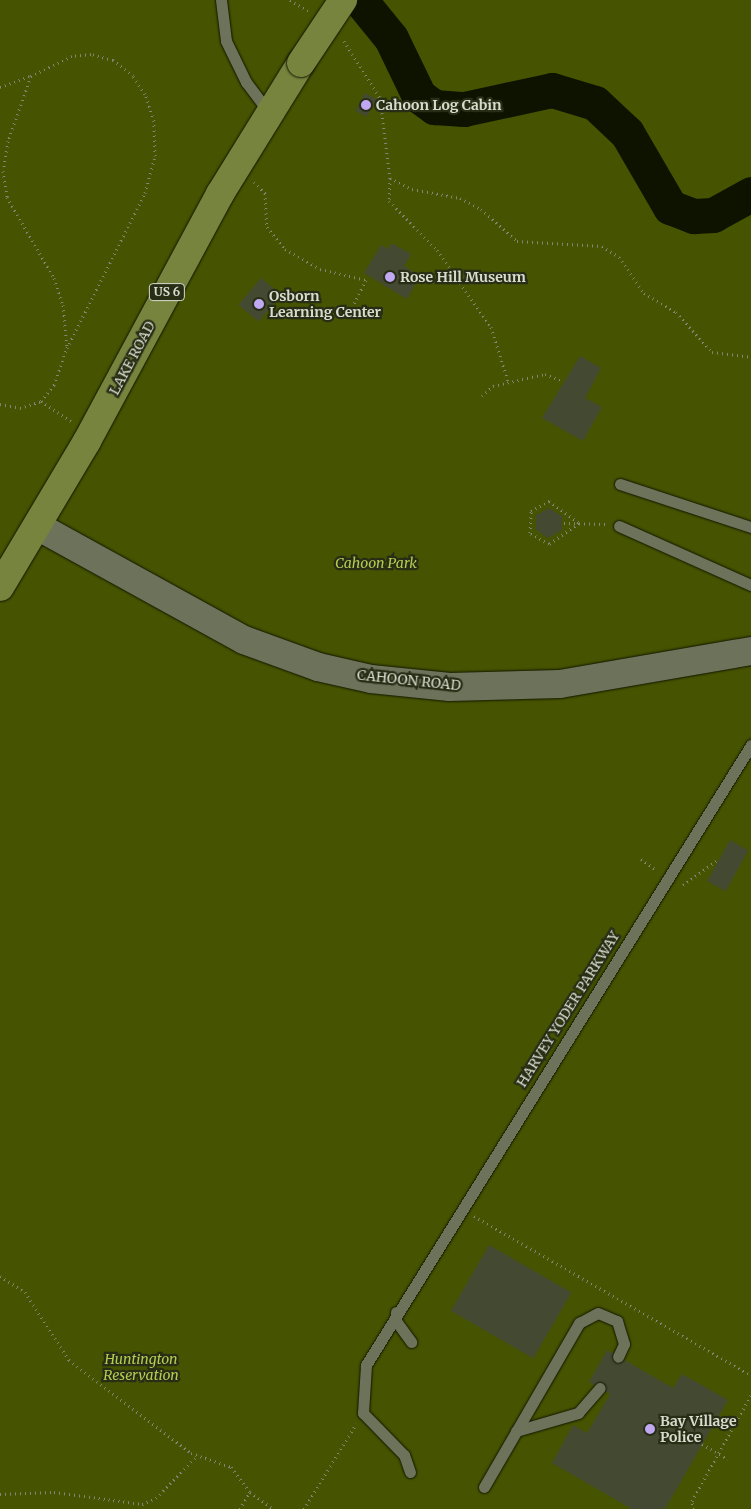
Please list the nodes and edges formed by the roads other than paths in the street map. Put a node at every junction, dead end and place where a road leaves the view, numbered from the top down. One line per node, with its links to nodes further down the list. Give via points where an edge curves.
1 (222, 0): 3 (lane, via 226,41 246,82)
2 (343, 0): 3 (main road, LAKE ROAD / US 6, bridge)
3 (269, 113): 6 (main road, LAKE ROAD / US 6)
4 (620, 484): 7 (lane)
5 (619, 526): 8 (lane)
6 (39, 527): 9 (main road, LAKE ROAD / US 6); 10 (street, CAHOON ROAD, via 244,640 318,667 370,679 450,687 560,684)
7 (751, 527)
8 (751, 585)
9 (0, 587)
10 (751, 651)
11 (751, 745): 12 (lane, HARVEY YODER PARKWAY)
12 (396, 1312): 13 (lane, via 396,1320); 17 (lane, HARVEY YODER PARKWAY, via 366,1365 363,1413 404,1455)
13 (411, 1342)
14 (618, 1357): 16 (lane, via 624,1344 618,1321 604,1314 589,1315 579,1323)
15 (600, 1388): 16 (lane, via 587,1407 564,1420)
16 (516, 1431): 18 (lane)
17 (410, 1472)
18 (484, 1487)

